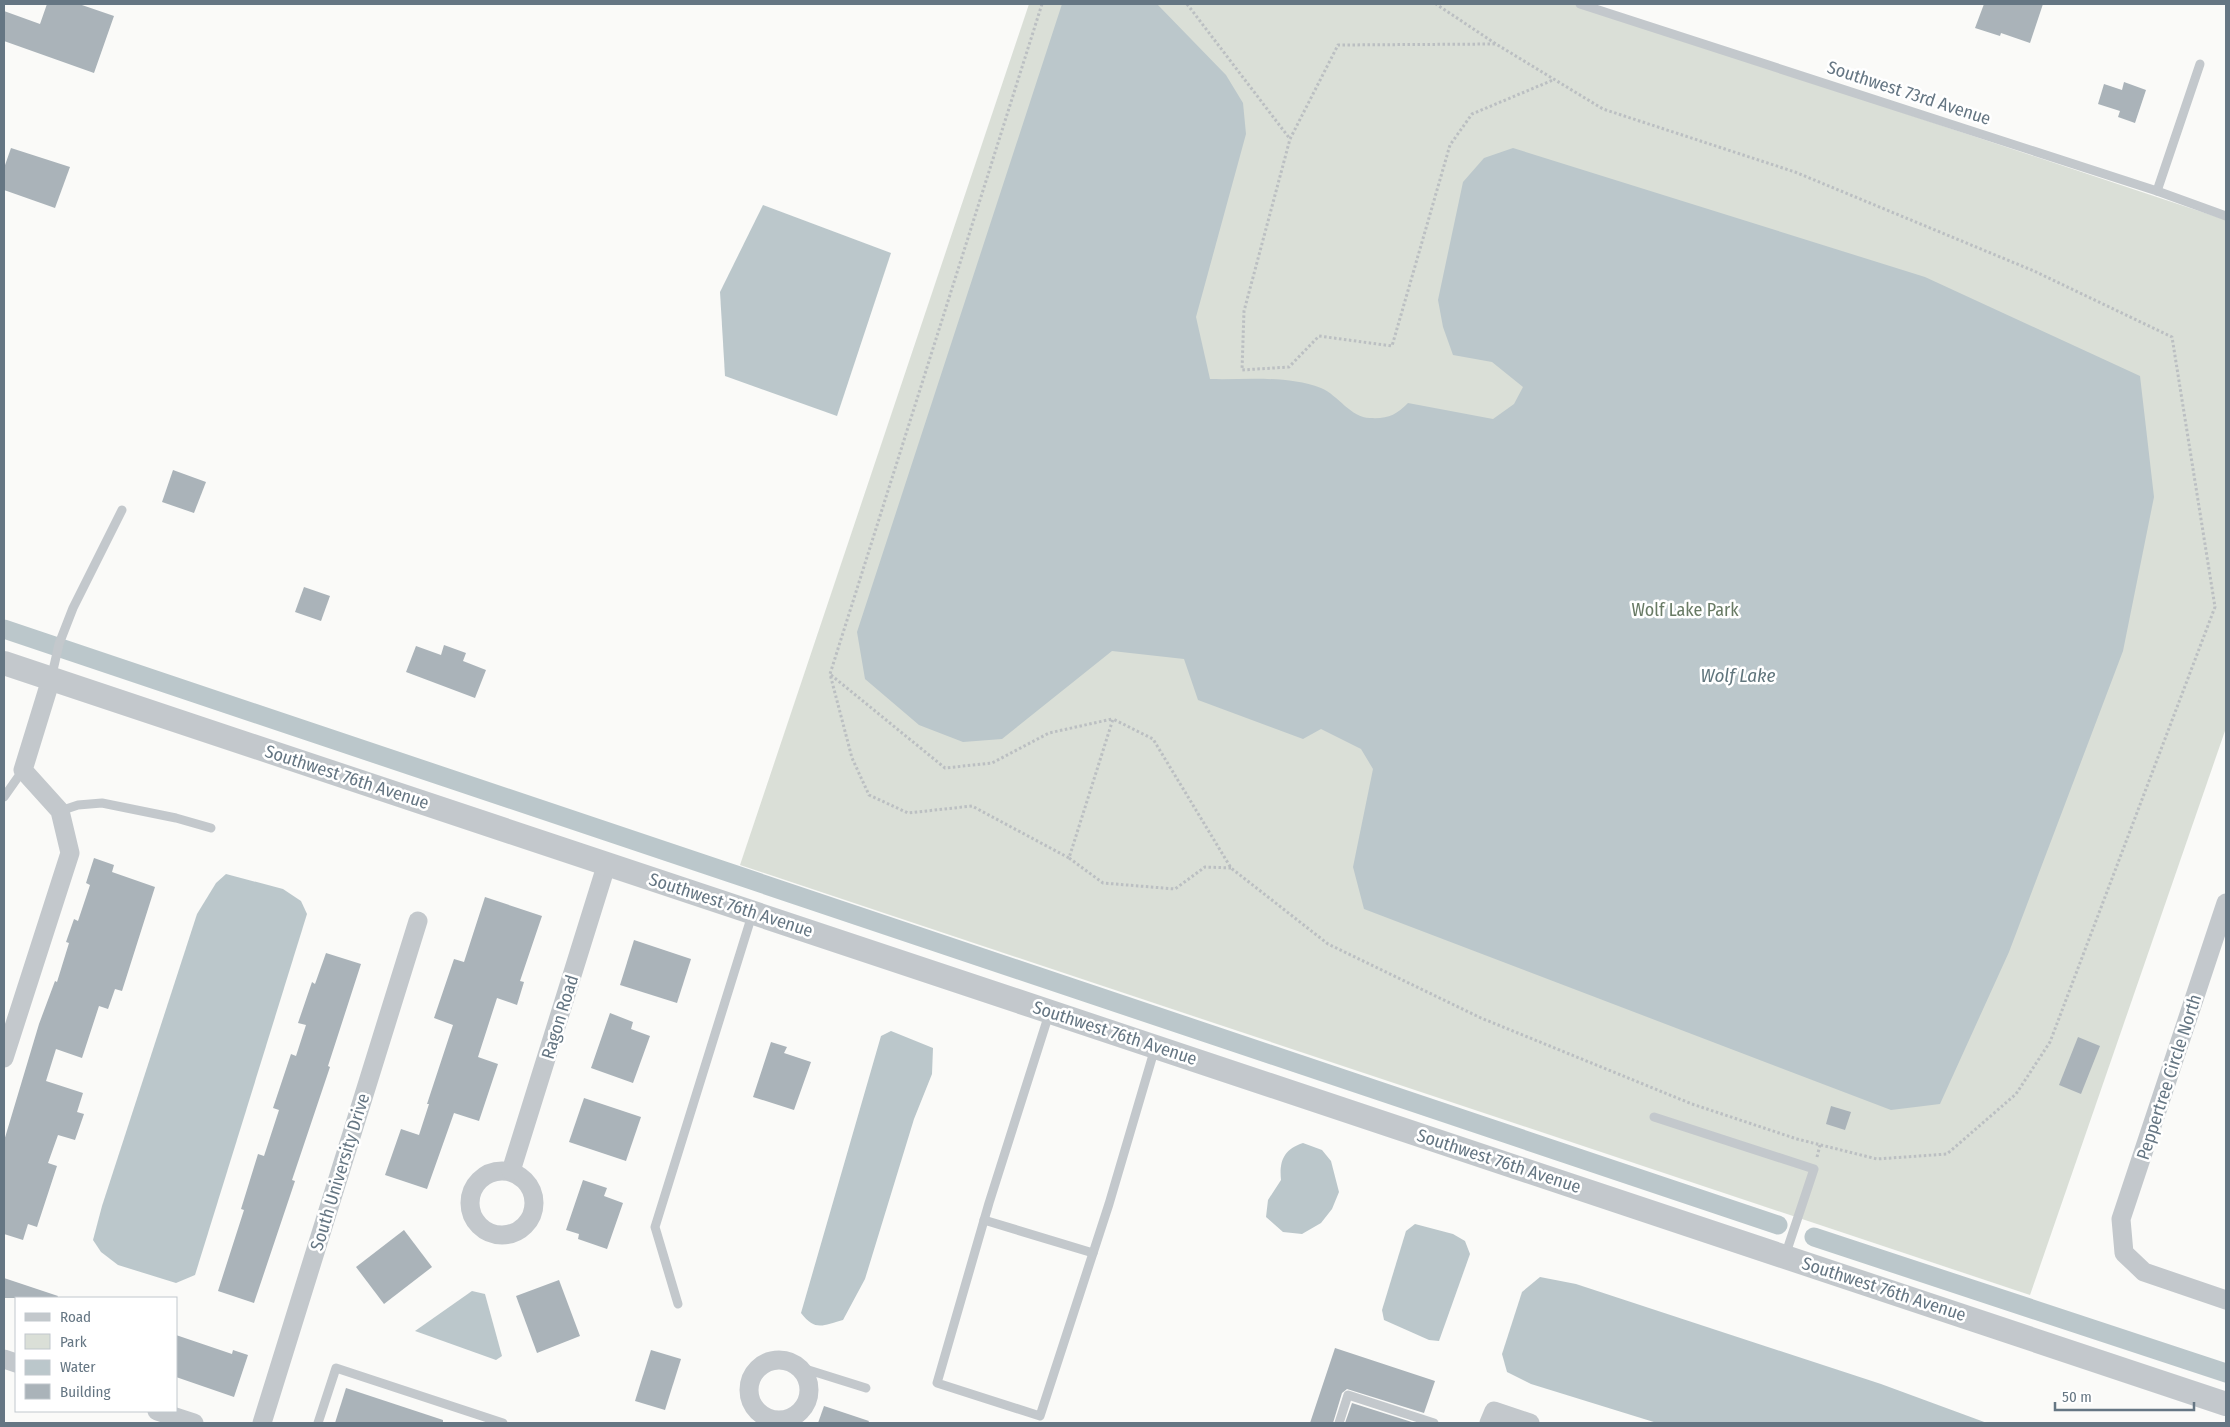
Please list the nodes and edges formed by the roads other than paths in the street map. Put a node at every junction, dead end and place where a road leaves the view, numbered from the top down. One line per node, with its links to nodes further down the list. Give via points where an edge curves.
1 (1580, 4): 3 (lane, Southwest 73rd Avenue)
2 (2200, 64): 3 (lane)
3 (2157, 191): 4 (lane, Southwest 73rd Avenue)
4 (2226, 216)
5 (122, 510): 7 (lane, via 72,608)
6 (4, 663): 7 (street, Southwest 76th Avenue)
7 (51, 679): 8 (street); 12 (street, Southwest 76th Avenue)
8 (23, 770): 9 (lane); 10 (street)
9 (4, 797)
10 (60, 810): 11 (lane, via 102,803); 18 (street, via 70,852)
11 (210, 828)
12 (607, 863): 14 (street, Southwest 76th Avenue); 20 (street, Ragon Road)
13 (2226, 903): 24 (street, Peppertree Circle North, via 2121,1219 2124,1252 2144,1272)
14 (753, 912): 16 (street, Southwest 76th Avenue); 25 (lane, via 655,1227)
15 (418, 920): 32 (street, South University Drive)
16 (1050, 1011): 17 (street, Southwest 76th Avenue); 21 (lane)
17 (1155, 1046): 22 (lane); 23 (street, Southwest 76th Avenue)
18 (4, 1058)
19 (1654, 1117): 23 (lane, via 1814,1169)
20 (511, 1171)
21 (984, 1220): 22 (lane); 22 (lane, via 937,1383 1040,1416)
22 (1093, 1253)
23 (1785, 1256): 28 (street, Southwest 76th Avenue)
24 (2226, 1300)
25 (678, 1304)
26 (798, 1367): 27 (lane); 30 (street, via 808,1383 806,1402 795,1415); 30 (street, via 775,1360 761,1366 754,1374 750,1394 753,1404)
27 (866, 1388)
28 (2226, 1404)
29 (160, 1412): 31 (street)
30 (767, 1420)
31 (194, 1423)
32 (262, 1423)
33 (318, 1423): 34 (lane, via 336,1368)
34 (503, 1423)
35 (1339, 1423): 36 (lane, via 1348,1395)
36 (1434, 1423)
37 (1489, 1423): 38 (street, via 1494,1410)
38 (1530, 1423)

